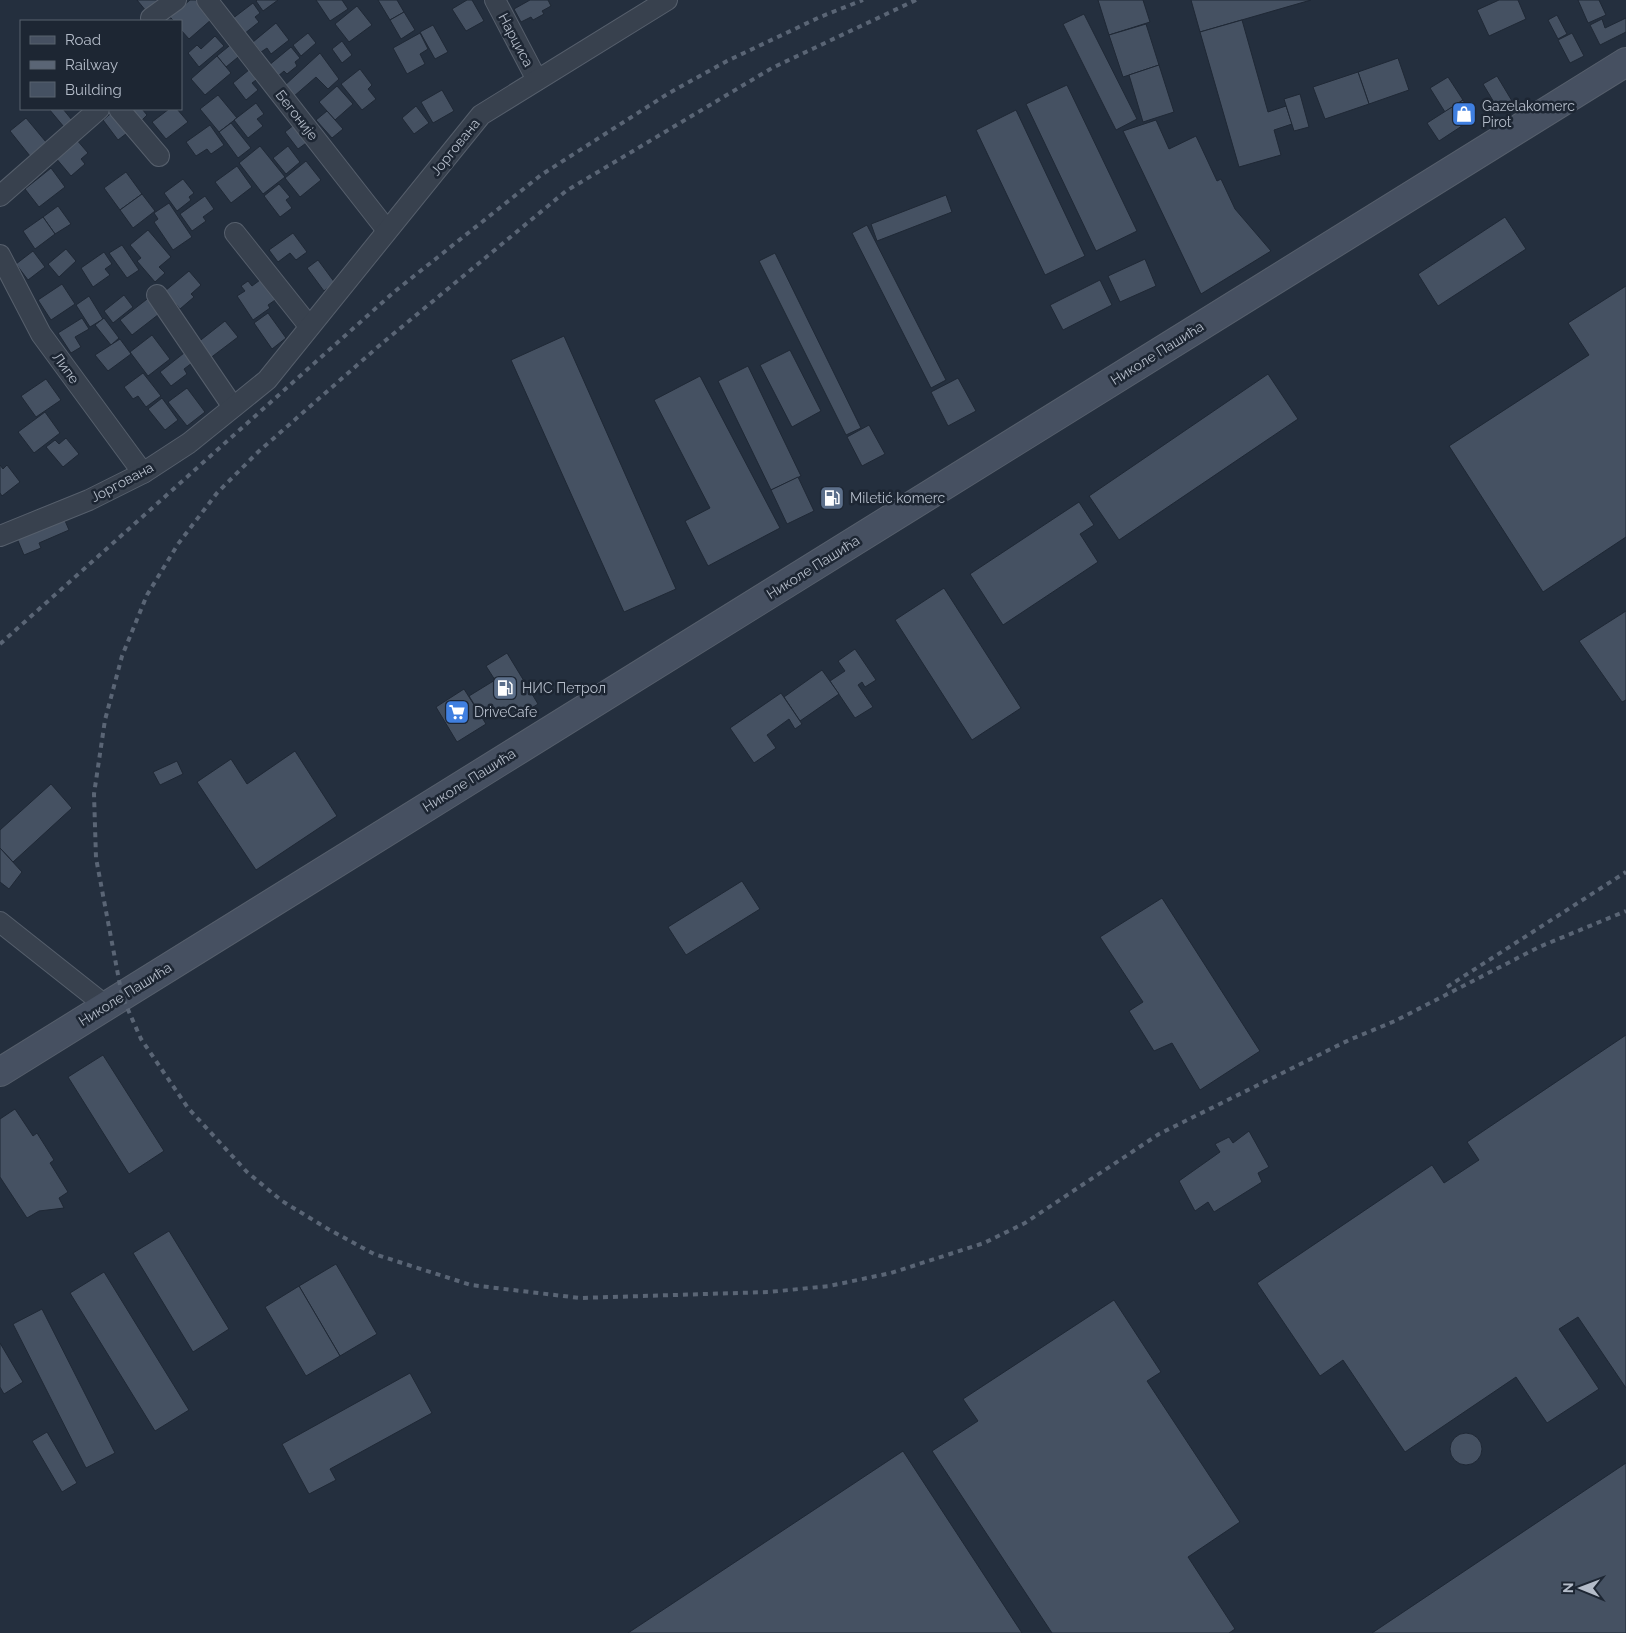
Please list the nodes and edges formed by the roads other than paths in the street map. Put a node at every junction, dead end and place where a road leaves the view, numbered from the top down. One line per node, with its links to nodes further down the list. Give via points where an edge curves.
1 (176, 0): 5 (street)
2 (207, 0): 12 (street, Бегоније)
3 (495, 0): 7 (street, Нарциса)
4 (667, 0): 7 (street, Јоргована)
5 (151, 18)
6 (1626, 62): 21 (main road, Николе Пашића)
7 (537, 80): 12 (street, Јоргована, via 481,116)
8 (98, 110): 11 (street)
9 (120, 110): 10 (street)
10 (159, 156)
11 (0, 196)
12 (386, 230): 16 (street, Јоргована)
13 (235, 232): 16 (street)
14 (0, 255): 18 (street, Липе, via 41,334)
15 (157, 295): 17 (street)
16 (308, 326): 17 (street, Јоргована, via 267,380)
17 (232, 407): 18 (street, Јоргована, via 188,443)
18 (143, 473): 19 (street, Јоргована, via 89,500)
19 (0, 536)
20 (0, 922): 21 (street)
21 (106, 1006): 22 (main road, Николе Пашића)
22 (0, 1072)

